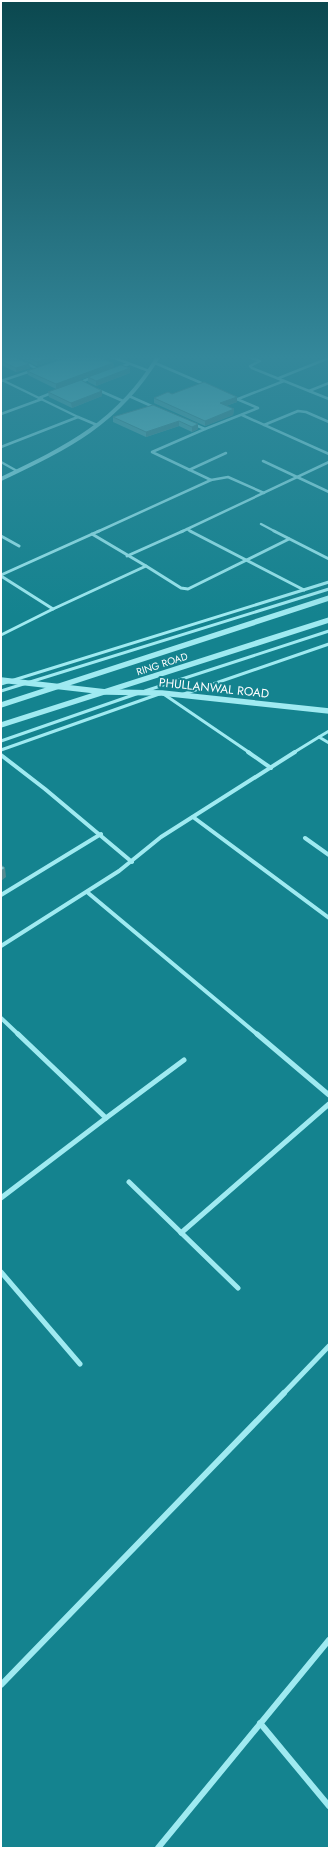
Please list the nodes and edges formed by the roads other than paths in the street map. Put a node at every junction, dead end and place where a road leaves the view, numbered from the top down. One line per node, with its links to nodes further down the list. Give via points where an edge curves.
1 (11, 443): 5 (street)
2 (69, 443): 12 (street)
3 (172, 443): 11 (street, via 152,452)
4 (305, 443): 7 (street)
5 (1, 447)
6 (226, 453): 11 (street)
7 (329, 454)
8 (263, 461): 13 (street)
9 (1, 462): 12 (street)
10 (329, 462): 13 (street)
11 (189, 470): 15 (street)
12 (17, 471): 14 (street)
13 (297, 477): 16 (street); 17 (street)
14 (1, 479)
15 (211, 480): 17 (street, via 228,477); 20 (street)
16 (329, 492)
17 (264, 494): 19 (street)
18 (261, 524): 22 (street)
19 (187, 530): 24 (street); 26 (street)
20 (92, 534): 24 (street); 28 (street)
21 (1, 536): 23 (street)
22 (289, 539): 25 (street); 26 (street)
23 (18, 546)
24 (127, 556): 27 (street)
25 (329, 559)
26 (247, 560): 27 (street, via 188,590); 31 (street)
27 (146, 566): 33 (street)
28 (1, 576): 33 (street)
29 (329, 582): 31 (street)
30 (329, 589): 40 (street)
31 (304, 590): 39 (street)
32 (329, 598): 42 (street)
33 (53, 609): 36 (street)
34 (329, 620): 44 (street, RING ROAD)
35 (329, 631): 45 (street)
36 (1, 635)
37 (329, 644): 47 (street)
38 (1, 680): 39 (street, PHULLANWAL ROAD)
39 (11, 681): 40 (street, PHULLANWAL ROAD); 41 (street)
40 (27, 683): 42 (street, PHULLANWAL ROAD); 43 (street)
41 (1, 684)
42 (59, 686): 44 (street, PHULLANWAL ROAD); 48 (street)
43 (1, 691)
44 (106, 692): 45 (street, PHULLANWAL ROAD); 50 (street, RING ROAD)
45 (141, 693): 46 (street, PHULLANWAL ROAD); 53 (street)
46 (162, 694): 47 (street, PHULLANWAL ROAD); 55 (street); 57 (street)
47 (179, 695): 49 (street, PHULLANWAL ROAD)
48 (1, 705)
49 (329, 711)
50 (1, 725)
51 (329, 730): 52 (street)
52 (319, 737): 54 (street); 57 (street)
53 (1, 741)
54 (329, 743)
55 (1, 750)
56 (1, 755): 59 (street)
57 (271, 768): 58 (street)
58 (192, 817): 62 (street, via 161,837); 65 (street)
59 (101, 834): 62 (street); 64 (street)
60 (305, 838): 61 (street)
61 (329, 855)
62 (132, 862): 63 (street)
63 (87, 892): 66 (street); 69 (street)
64 (1, 895)
65 (329, 918)
66 (1, 946)
67 (1, 1018): 71 (street)
68 (184, 1060): 71 (street)
69 (329, 1095)
70 (329, 1104): 74 (street)
71 (106, 1118): 73 (street)
72 (129, 1182): 74 (street)
73 (1, 1198)
74 (181, 1233): 76 (street)
75 (1, 1272): 78 (street)
76 (238, 1288)
77 (329, 1346): 80 (street)
78 (80, 1364)
79 (329, 1640): 81 (street)
80 (1, 1685)
81 (260, 1723): 82 (street); 83 (street)
82 (329, 1806)
83 (158, 1848)

